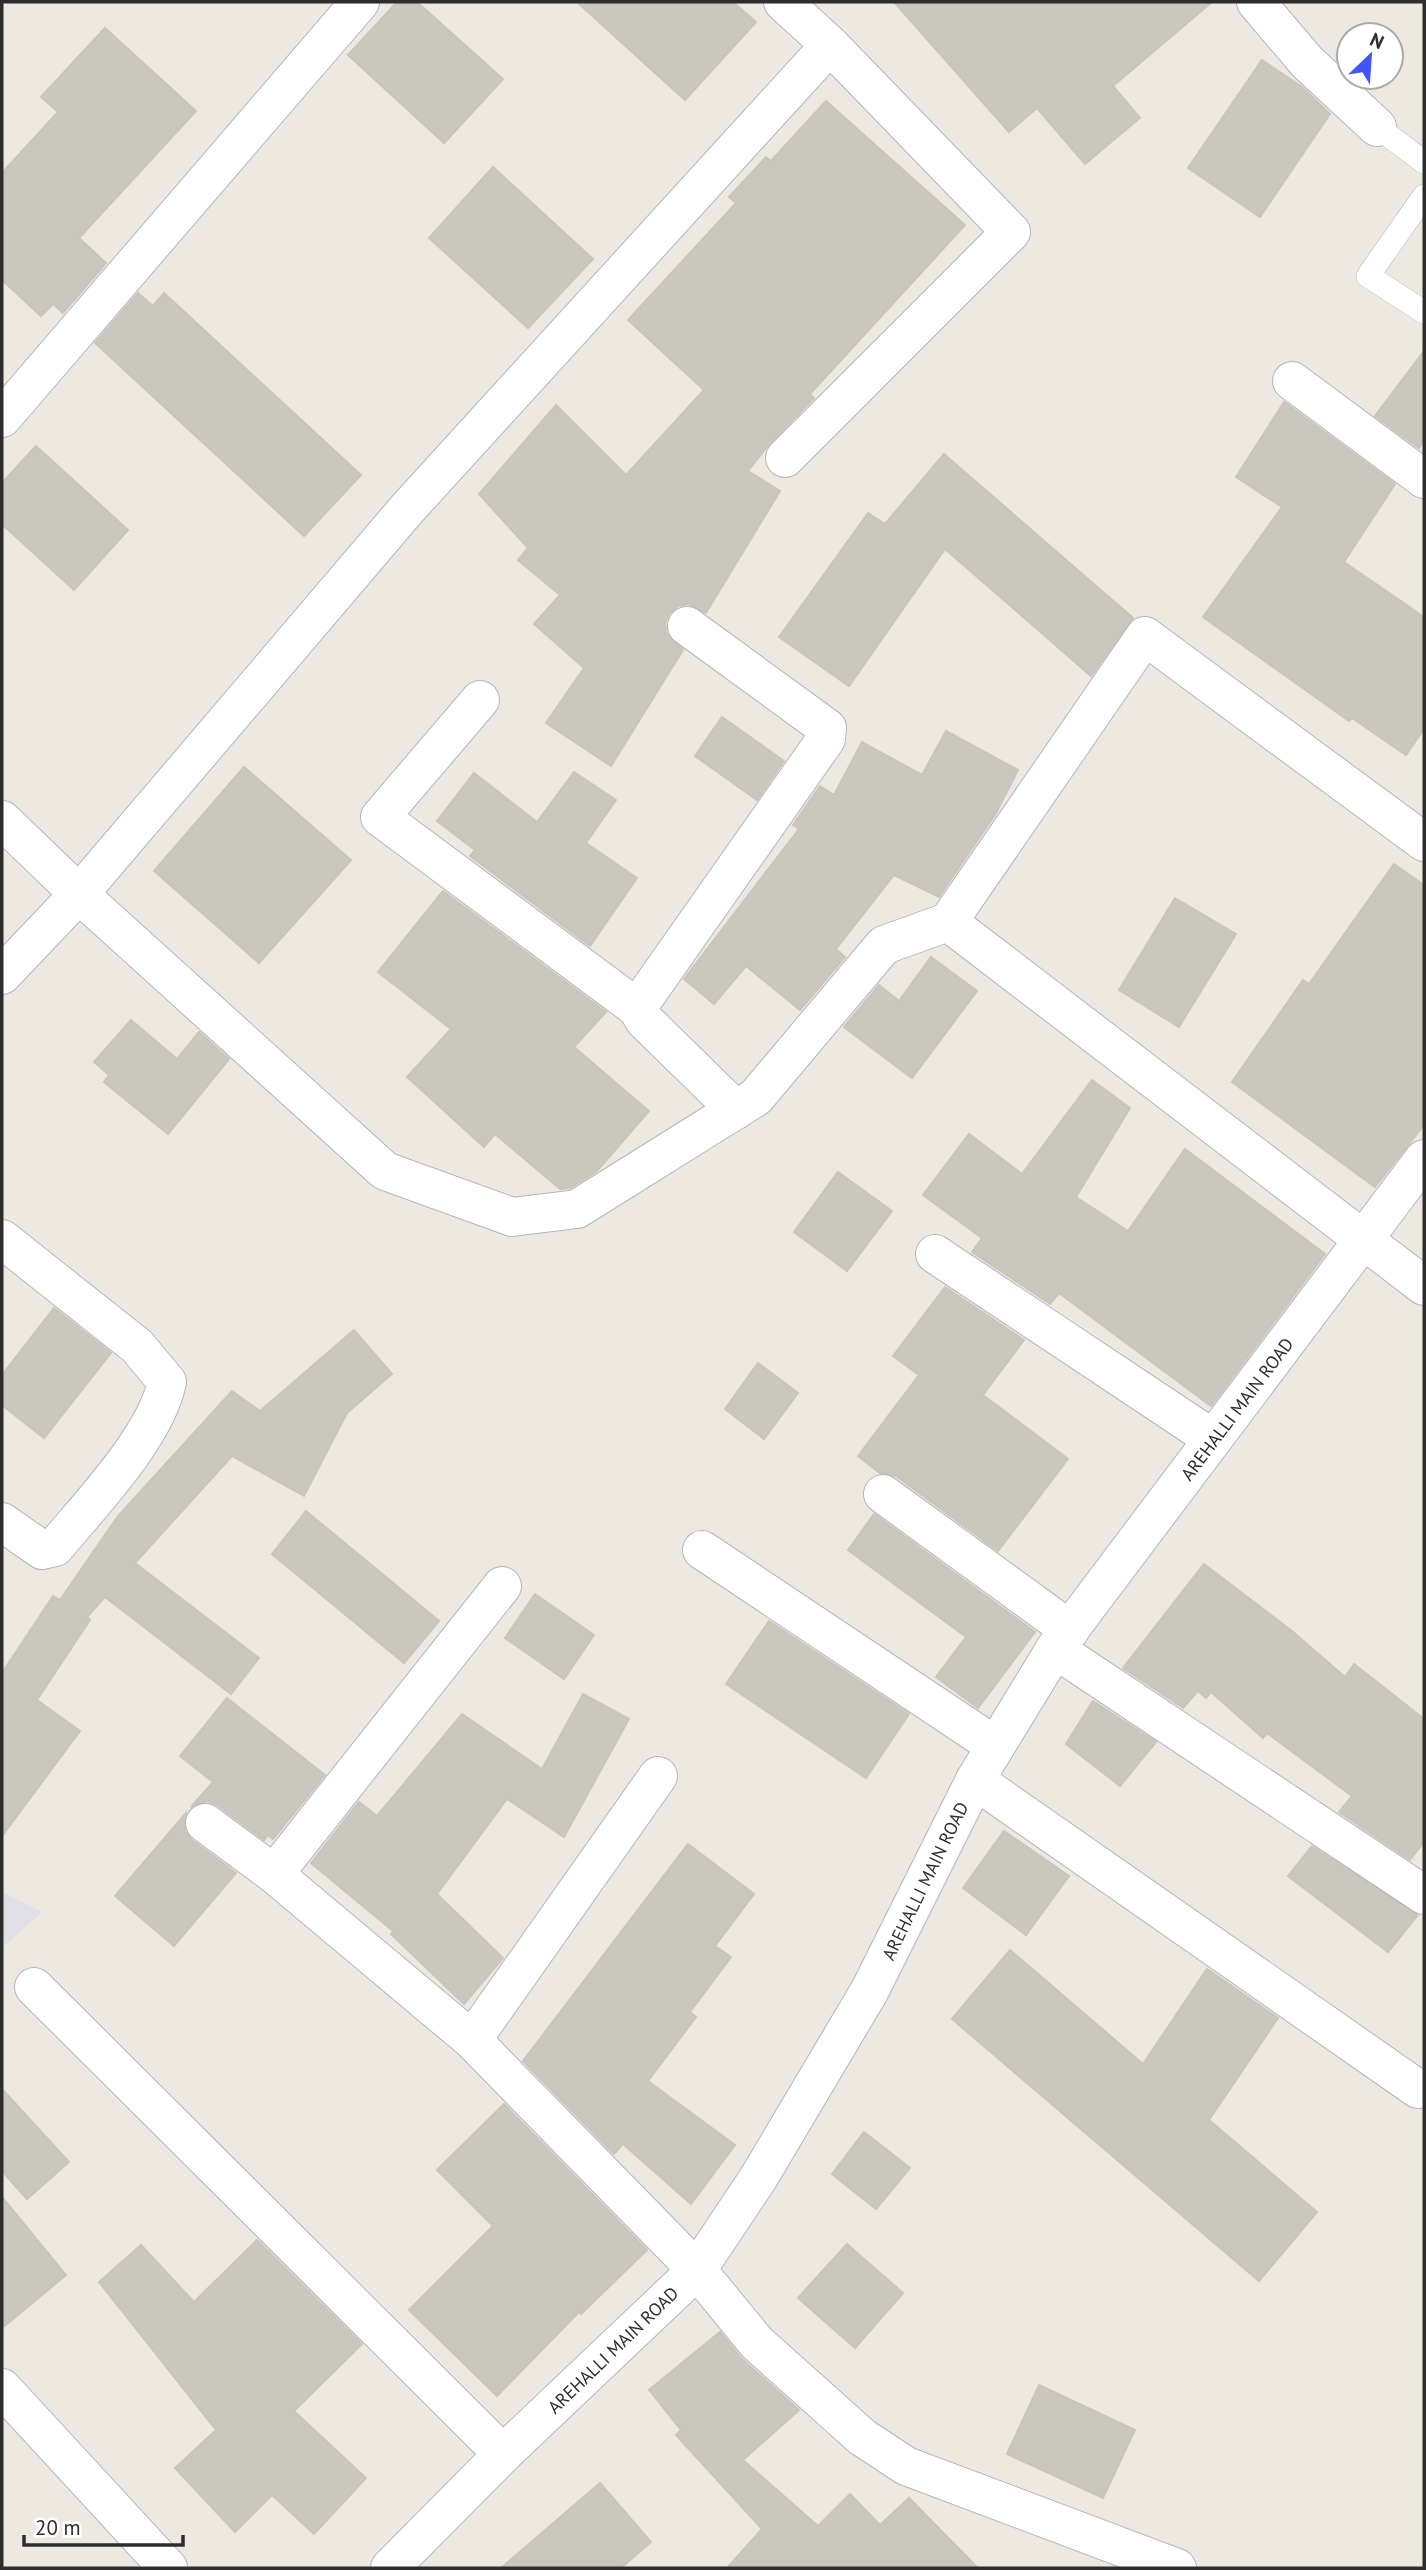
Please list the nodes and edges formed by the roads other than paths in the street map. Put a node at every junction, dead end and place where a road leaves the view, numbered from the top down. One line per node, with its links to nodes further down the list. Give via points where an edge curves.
1 (360, 2): 10 (street)
2 (783, 2): 4 (street)
3 (1256, 2): 5 (street, via 1307,62)
4 (830, 45): 11 (street, via 1011,232); 17 (street, via 407,509)
5 (1377, 127): 6 (lane)
6 (1424, 162)
7 (1424, 196): 8 (lane, via 1368,276)
8 (1424, 312)
9 (1292, 381): 12 (street)
10 (2, 418)
11 (785, 458)
12 (1424, 479)
13 (687, 626): 20 (street, via 822,723 827,728 826,739)
14 (480, 700): 20 (street, via 380,817)
15 (2, 820): 17 (street)
16 (1424, 842): 18 (street, via 1145,636)
17 (79, 894): 19 (street); 21 (street, via 385,1171 512,1217 577,1209)
18 (948, 922): 21 (street, via 884,945 757,1097); 24 (street)
19 (2, 975)
20 (637, 1008): 21 (street, via 643,1020)
21 (736, 1110)
22 (1424, 1159): 24 (street, AREHALLI MAIN ROAD)
23 (2, 1239): 29 (street, via 136,1346 167,1382 163,1404 113,1478 55,1547 42,1550)
24 (1364, 1243): 26 (street); 27 (street, AREHALLI MAIN ROAD)
25 (935, 1254): 27 (street)
26 (1424, 1286)
27 (1213, 1439): 32 (street, AREHALLI MAIN ROAD)
28 (883, 1494): 32 (street)
29 (2, 1522)
30 (702, 1550): 33 (street)
31 (502, 1586): 37 (street)
32 (1063, 1639): 33 (street, AREHALLI MAIN ROAD); 38 (street)
33 (994, 1745): 35 (street, AREHALLI MAIN ROAD)
34 (658, 1776): 40 (street)
35 (975, 1780): 41 (street); 42 (street, AREHALLI MAIN ROAD, via 870,1990 759,2177)
36 (205, 1823): 37 (street)
37 (274, 1874): 40 (street)
38 (1424, 1895)
39 (34, 1987): 44 (street)
40 (472, 2040): 42 (street)
41 (1418, 2089)
42 (697, 2270): 44 (street, AREHALLI MAIN ROAD); 47 (street, via 757,2343 862,2437 906,2466)
43 (2, 2388): 45 (street)
44 (503, 2454): 46 (street, AREHALLI MAIN ROAD)
45 (167, 2568)
46 (390, 2568)
47 (1177, 2568)

